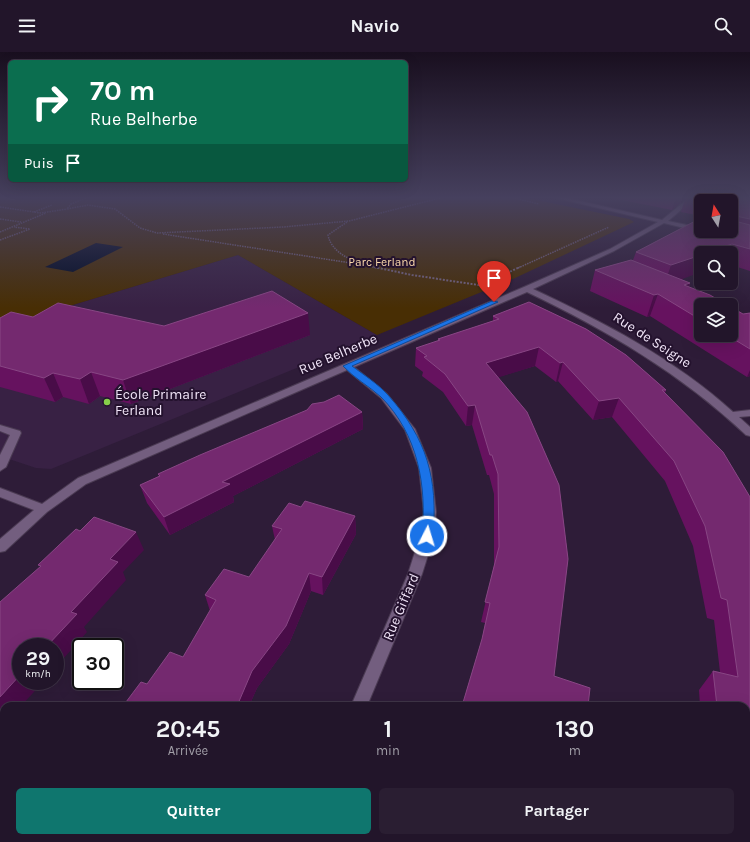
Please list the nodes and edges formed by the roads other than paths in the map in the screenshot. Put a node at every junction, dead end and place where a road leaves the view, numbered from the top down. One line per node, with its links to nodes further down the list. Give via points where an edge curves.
1 (641, 234): 2 (street, Rue Belherbe, via 612,250)
2 (522, 290): 3 (street, Rue Belherbe); 5 (street, Rue de Seigne, via 593,320 631,342 680,374)
3 (347, 366): 10 (street, Rue Belherbe, via 82,481); 12 (street, Rue Giffard, via 384,396 410,429 425,468 430,512 427,536 415,574)
4 (750, 413): 5 (street)
5 (732, 415): 7 (street, Rue de Seigne)
6 (0, 428): 8 (street, via 16,433)
7 (750, 433)
8 (0, 467)
9 (0, 492): 10 (street)
10 (43, 509): 11 (street, Rue Belherbe)
11 (0, 547)
12 (361, 702)

